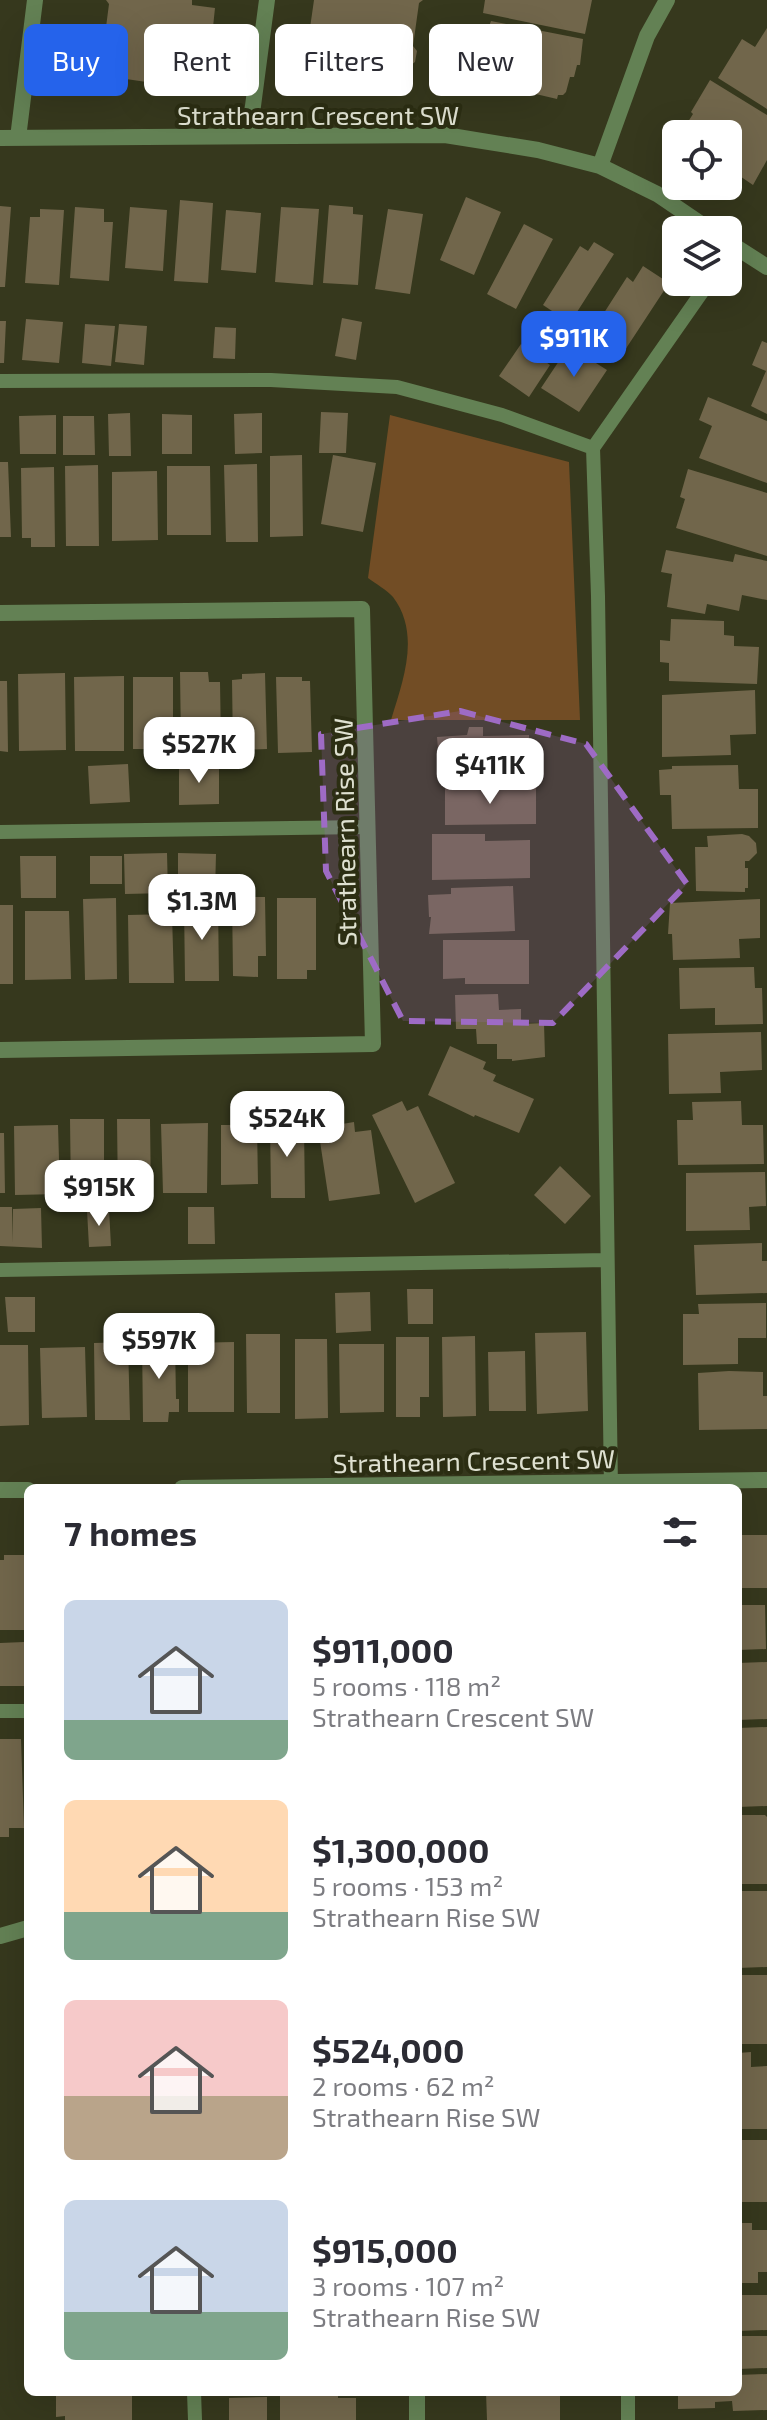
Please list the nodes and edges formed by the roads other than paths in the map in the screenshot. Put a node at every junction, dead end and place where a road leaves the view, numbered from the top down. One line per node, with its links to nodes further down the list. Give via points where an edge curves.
1 (35, 0): 6 (street)
2 (267, 0): 4 (street)
3 (667, 0): 7 (street, via 647,36)
4 (249, 136): 6 (street, Strathearn Crescent SW); 7 (street, Strathearn Crescent SW, via 445,135)
5 (0, 138): 6 (street, Strathearn Crescent SW)
6 (18, 138)
7 (600, 166): 8 (street, Strathearn Crescent SW)
8 (689, 216)
9 (742, 253): 10 (street)
10 (767, 267)
11 (699, 296): 13 (lane)
12 (0, 381): 13 (lane, via 271,380 397,387 502,415)
13 (593, 448): 18 (lane)
14 (0, 613): 15 (street, Strathearn Rise SW, via 362,609)
15 (367, 827): 16 (lane); 17 (street, Strathearn Rise SW, via 373,1044)
16 (0, 832)
17 (0, 1050)
18 (607, 1260): 19 (lane); 21 (lane)
19 (0, 1270)
20 (767, 1480): 22 (street, Strathearn Crescent SW)
21 (611, 1484)
22 (642, 1484)
23 (0, 1490): 24 (street)
24 (24, 1490)
25 (0, 1711): 26 (lane)
26 (24, 1711)
27 (24, 1929): 28 (street)
28 (0, 1936)
29 (194, 2396): 32 (lane)
30 (417, 2396): 33 (street)
31 (628, 2396): 34 (lane)
32 (195, 2420)
33 (417, 2420)
34 (628, 2420)

